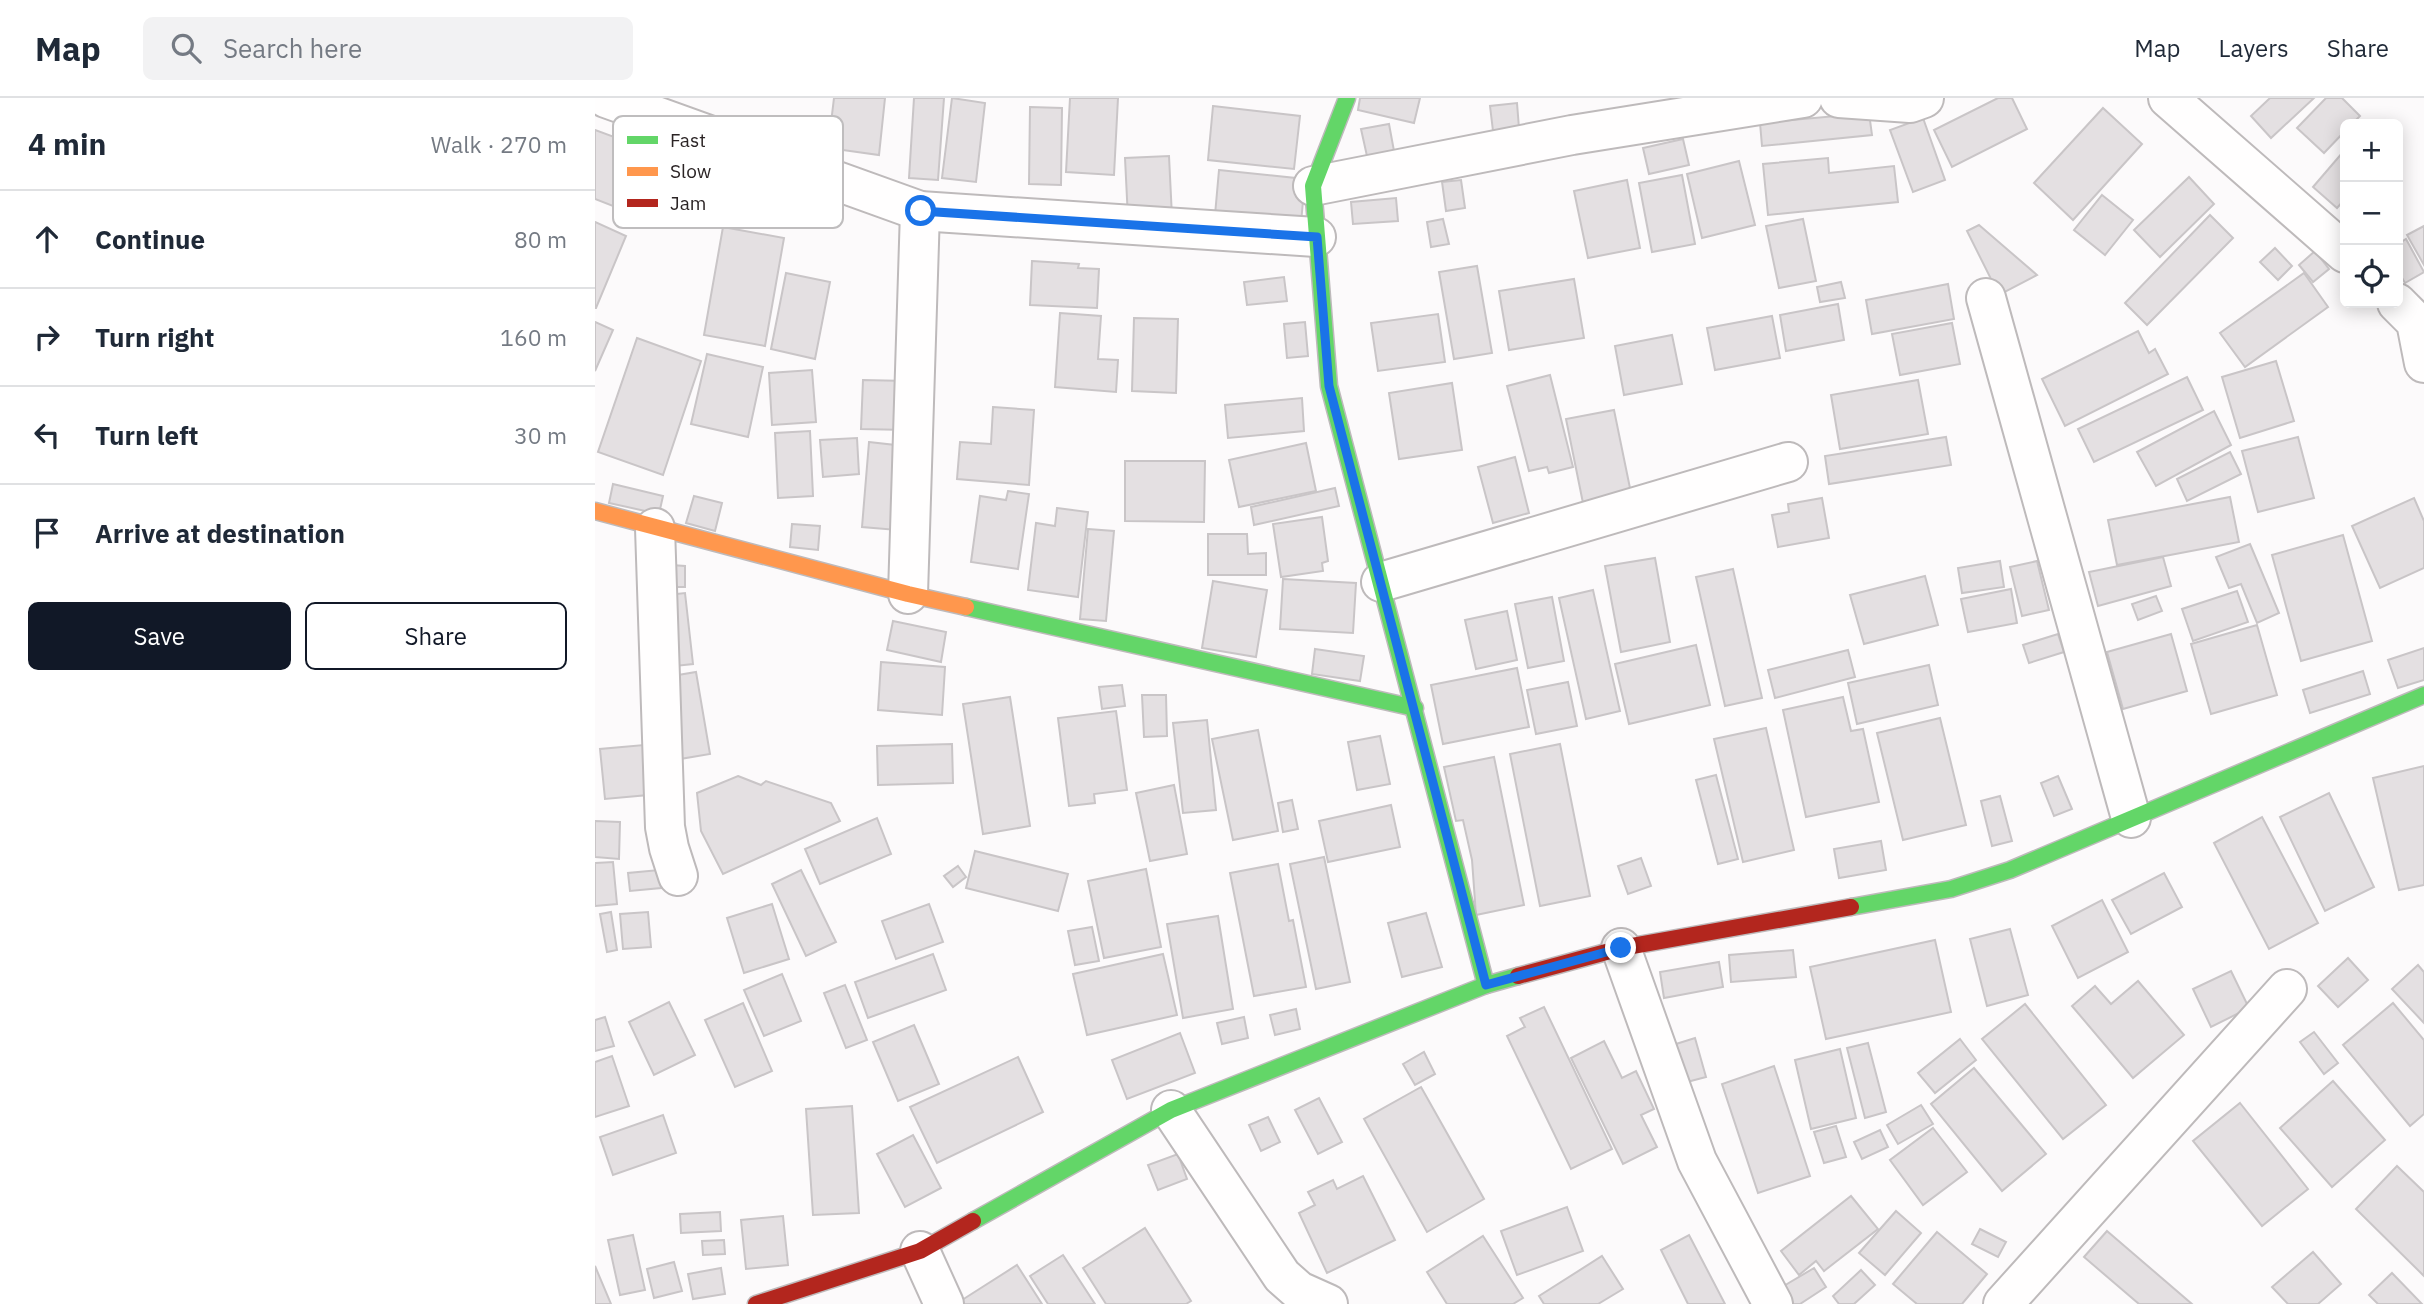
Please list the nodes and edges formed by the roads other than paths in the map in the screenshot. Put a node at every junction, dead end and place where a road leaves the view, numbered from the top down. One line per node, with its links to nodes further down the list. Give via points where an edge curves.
1 (606, 98): 7 (street)
2 (1347, 98): 9 (street)
3 (1803, 98): 9 (street, via 1572,135)
4 (1839, 98): 5 (street, via 1910,103)
5 (1924, 98)
6 (2168, 98): 12 (street)
7 (656, 116)
8 (843, 183): 10 (street)
9 (1313, 186): 11 (street)
10 (921, 211): 11 (street); 20 (street)
11 (1317, 237): 19 (street, via 1329,386)
12 (2340, 249)
13 (1986, 298): 23 (street)
14 (2412, 314): 15 (street)
15 (2424, 363)
16 (1788, 462): 19 (street)
17 (595, 511): 18 (street)
18 (655, 528): 20 (street); 24 (street, via 665,827)
19 (1381, 582): 22 (street)
20 (908, 594): 22 (street)
21 (2424, 695): 23 (street)
22 (1415, 708): 26 (street)
23 (2131, 818): 25 (street, via 2010,870 1951,889)
24 (678, 876)
25 (1621, 948): 26 (street); 33 (street, via 1697,1161)
26 (1486, 985): 28 (street)
27 (2287, 989): 34 (street)
28 (1171, 1110): 29 (street); 32 (street, via 1282,1276 1299,1291)
29 (920, 1251): 30 (street); 31 (street)
30 (756, 1304)
31 (944, 1304)
32 (1328, 1304)
33 (1773, 1304)
34 (2003, 1304)

